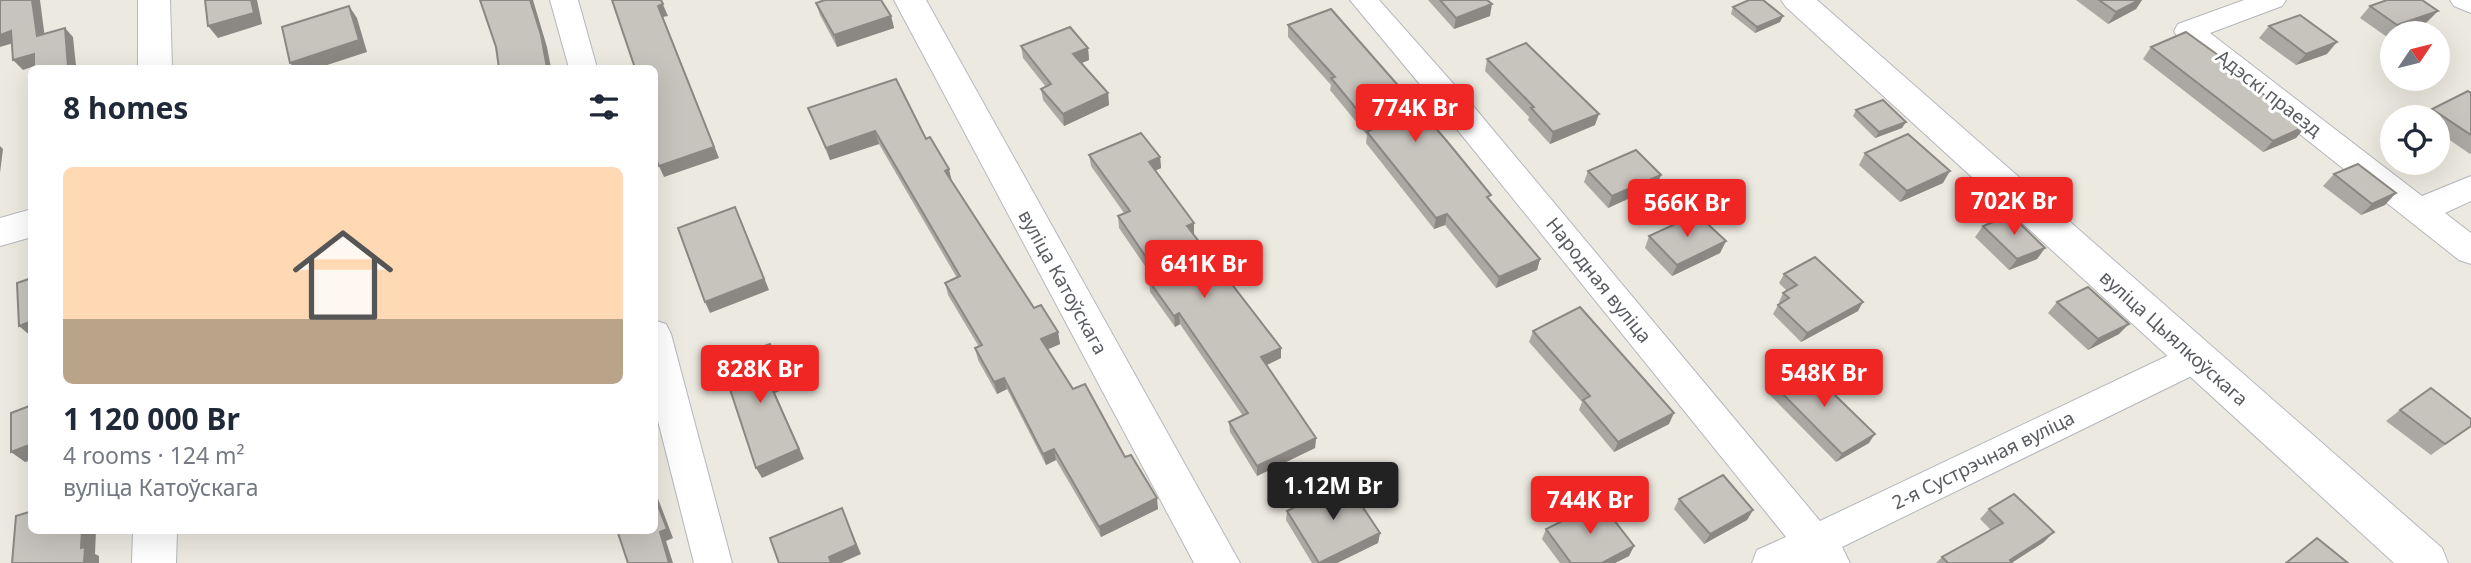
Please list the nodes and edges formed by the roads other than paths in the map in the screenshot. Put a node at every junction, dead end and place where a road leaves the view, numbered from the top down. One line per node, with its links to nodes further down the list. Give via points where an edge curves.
1 (154, 0): 9 (street)
2 (564, 0): 10 (street)
3 (910, 0): 22 (street, вуліца Катоўскага)
4 (1364, 0): 19 (street, Народная вуліца)
5 (1797, 0): 17 (street, вуліца Цыялкоўскага)
6 (2272, 0): 12 (street, Адэскі праезд, via 2188,31)
7 (2464, 0): 8 (street)
8 (2471, 4)
9 (156, 65)
10 (582, 65)
11 (2471, 188): 12 (street)
12 (2420, 211): 15 (street, Адэскі праезд)
13 (28, 224): 14 (street)
14 (0, 232)
15 (2471, 251)
16 (658, 350): 21 (street)
17 (2196, 358): 19 (street, 2-я Сустрэчная вуліца); 24 (street, вуліца Цыялкоўскага)
18 (155, 534): 20 (street)
19 (1822, 553): 23 (street, 2-я Сустрэчная вуліца)
20 (155, 563)
21 (713, 563)
22 (1218, 563)
23 (1771, 563)
24 (2426, 563)

